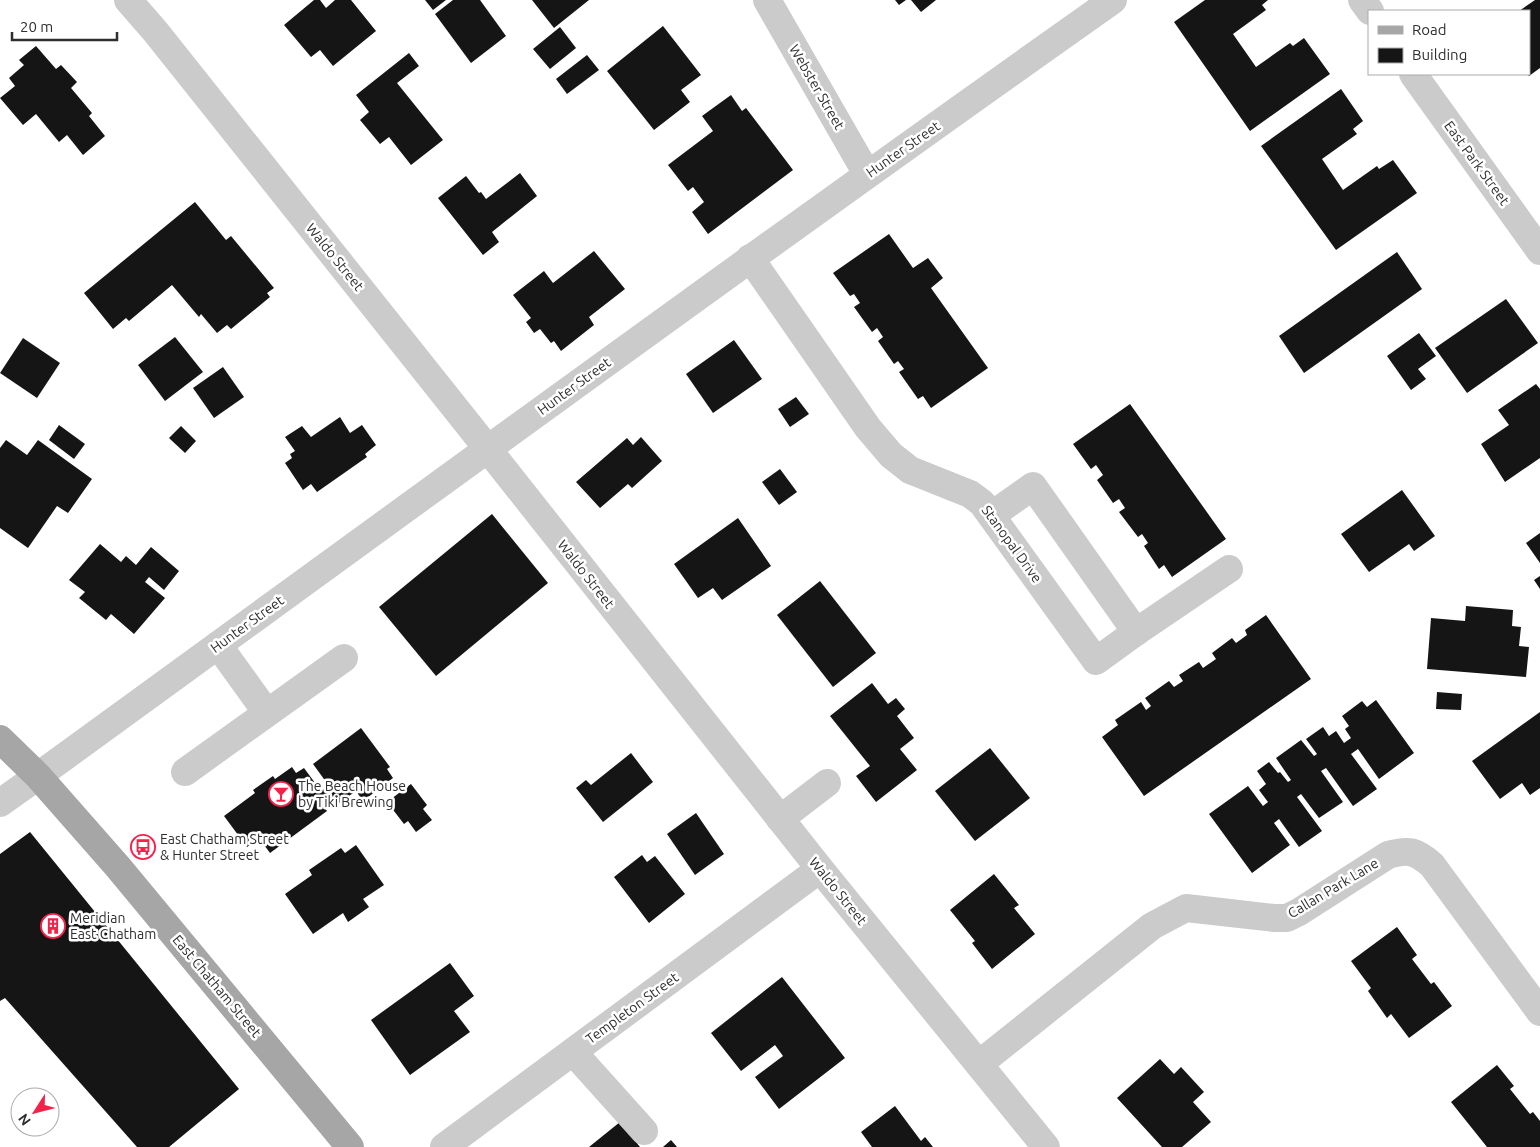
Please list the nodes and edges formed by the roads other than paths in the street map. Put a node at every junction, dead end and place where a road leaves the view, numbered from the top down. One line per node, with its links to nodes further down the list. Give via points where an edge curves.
1 (128, 0): 8 (street, Waldo Street)
2 (767, 0): 5 (street, Webster Street)
3 (1113, 0): 5 (street, Hunter Street)
4 (1414, 75): 6 (street, East Park Street)
5 (867, 174): 7 (street, Hunter Street)
6 (1540, 251)
7 (750, 258): 8 (street, Hunter Street); 9 (street, Stanopal Drive, via 868,428 891,455 910,470 970,494)
8 (487, 448): 12 (street, Hunter Street); 20 (street, Waldo Street)
9 (992, 515): 11 (street, Stanopal Drive, via 1096,661); 11 (street, via 1033,486)
10 (1229, 569): 11 (street, Stanopal Drive)
11 (1136, 632)
12 (218, 645): 14 (street); 17 (street, Hunter Street)
13 (344, 658): 14 (street)
14 (267, 713): 16 (street)
15 (0, 739): 17 (main road, East Chatham Street)
16 (185, 772)
17 (38, 776): 19 (street, Hunter Street); 26 (main road, East Chatham Street)
18 (826, 783): 20 (street)
19 (0, 803)
20 (780, 819): 21 (street, Waldo Street)
21 (820, 869): 23 (street, Templeton Street); 24 (street, Waldo Street)
22 (1540, 1012): 24 (street, Callan Park Lane, via 1432,865 1414,852 1401,851 1388,855 1287,918 1186,908 1152,926)
23 (572, 1052): 25 (street); 27 (street, Templeton Street)
24 (979, 1064): 28 (street, Waldo Street)
25 (644, 1131)
26 (350, 1147)
27 (444, 1147)
28 (1046, 1147)

